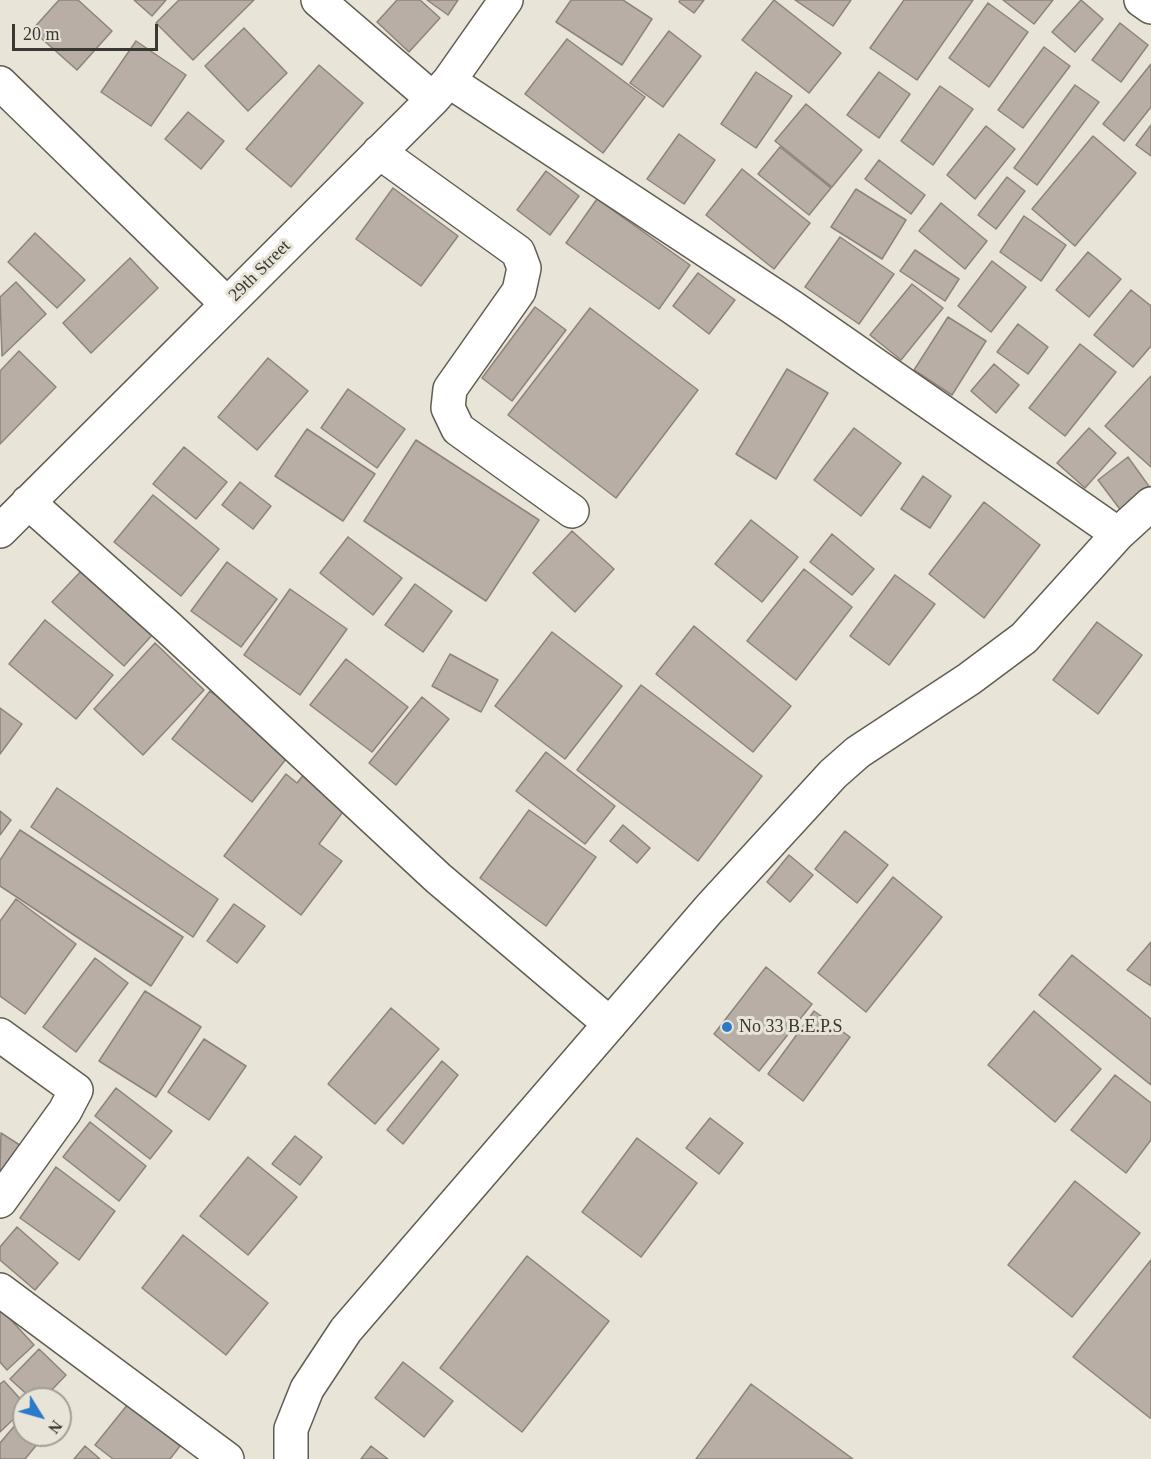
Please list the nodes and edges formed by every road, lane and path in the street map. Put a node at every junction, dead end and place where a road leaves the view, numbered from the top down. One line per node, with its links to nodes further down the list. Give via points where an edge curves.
1 (318, 0): 6 (street)
2 (506, 0): 6 (street, 29th Street)
3 (1141, 0): 4 (street)
4 (1151, 7)
5 (0, 83): 8 (street)
6 (441, 90): 7 (street, 29th Street); 13 (street, via 792,307)
7 (379, 152): 8 (street, 29th Street); 11 (street, via 518,252 524,268 519,291 450,389 448,408 458,429)
8 (227, 304): 9 (street, 29th Street)
9 (28, 502): 12 (street, 29th Street); 14 (street, via 438,878)
10 (1151, 504): 13 (street)
11 (572, 511)
12 (0, 531)
13 (1118, 534): 14 (street, via 1024,638 858,752 833,774)
14 (610, 1024): 19 (street, via 346,1330 307,1389 291,1429)
15 (0, 1035): 16 (street, via 76,1090)
16 (0, 1201)
17 (0, 1290): 18 (street)
18 (227, 1459)
19 (291, 1459)

